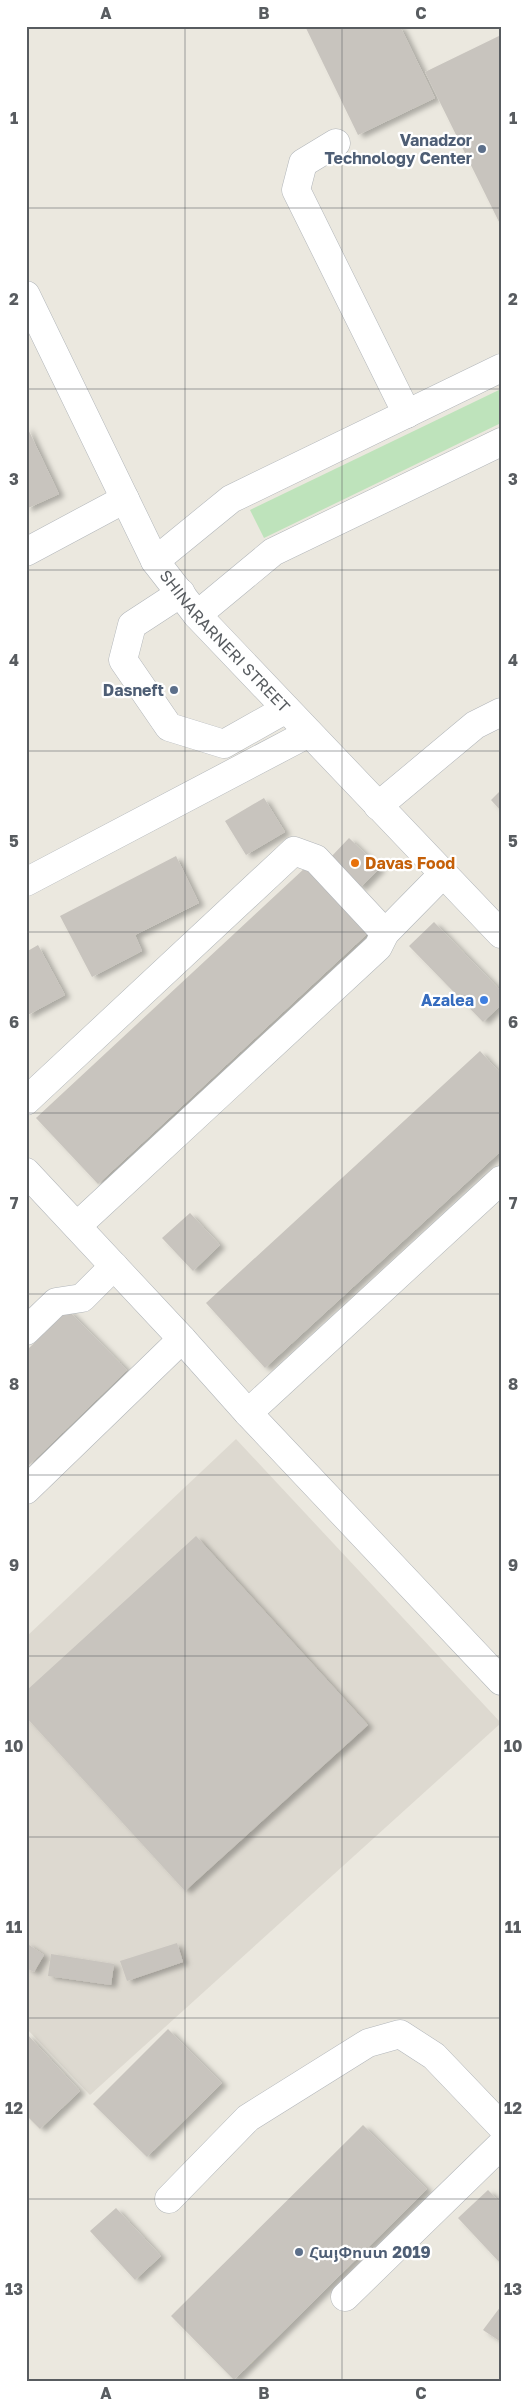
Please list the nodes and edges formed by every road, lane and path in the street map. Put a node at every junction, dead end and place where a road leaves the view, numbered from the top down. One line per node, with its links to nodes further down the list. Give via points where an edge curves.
1 (336, 143): 4 (street, via 303,163 296,190)
2 (26, 295): 6 (street, SHINARARNERI STREET)
3 (501, 368): 4 (street)
4 (407, 414): 8 (street, via 231,499)
5 (501, 442): 10 (street, via 273,552)
6 (125, 499): 7 (street); 8 (street, SHINARARNERI STREET)
7 (26, 552)
8 (156, 561): 9 (street, SHINARARNERI STREET)
9 (181, 593): 10 (street, SHINARARNERI STREET); 11 (street, via 132,625 123,660 169,727 224,744)
10 (197, 615): 11 (street, SHINARARNERI STREET)
11 (286, 708): 13 (street, SHINARARNERI STREET)
12 (501, 712): 14 (street, via 475,725)
13 (309, 733): 14 (street, SHINARARNERI STREET); 16 (street)
14 (378, 806): 15 (street, SHINARARNERI STREET)
15 (443, 874): 17 (street); 18 (street, SHINARARNERI STREET)
16 (26, 882)
17 (385, 933): 19 (street, via 316,859 294,851); 22 (street, via 378,947)
18 (501, 934)
19 (26, 1101)
20 (26, 1172): 22 (street)
21 (501, 1180): 26 (street)
22 (77, 1226): 23 (street)
23 (114, 1266): 24 (street, via 82,1298 56,1302); 25 (street)
24 (26, 1331)
25 (182, 1339): 26 (street); 27 (street)
26 (248, 1413): 28 (street)
27 (26, 1490)
28 (501, 1682)
29 (501, 2126): 31 (street, via 434,2056 400,2034 368,2042 248,2118)
30 (501, 2145): 32 (street)
31 (169, 2199)
32 (345, 2298)

